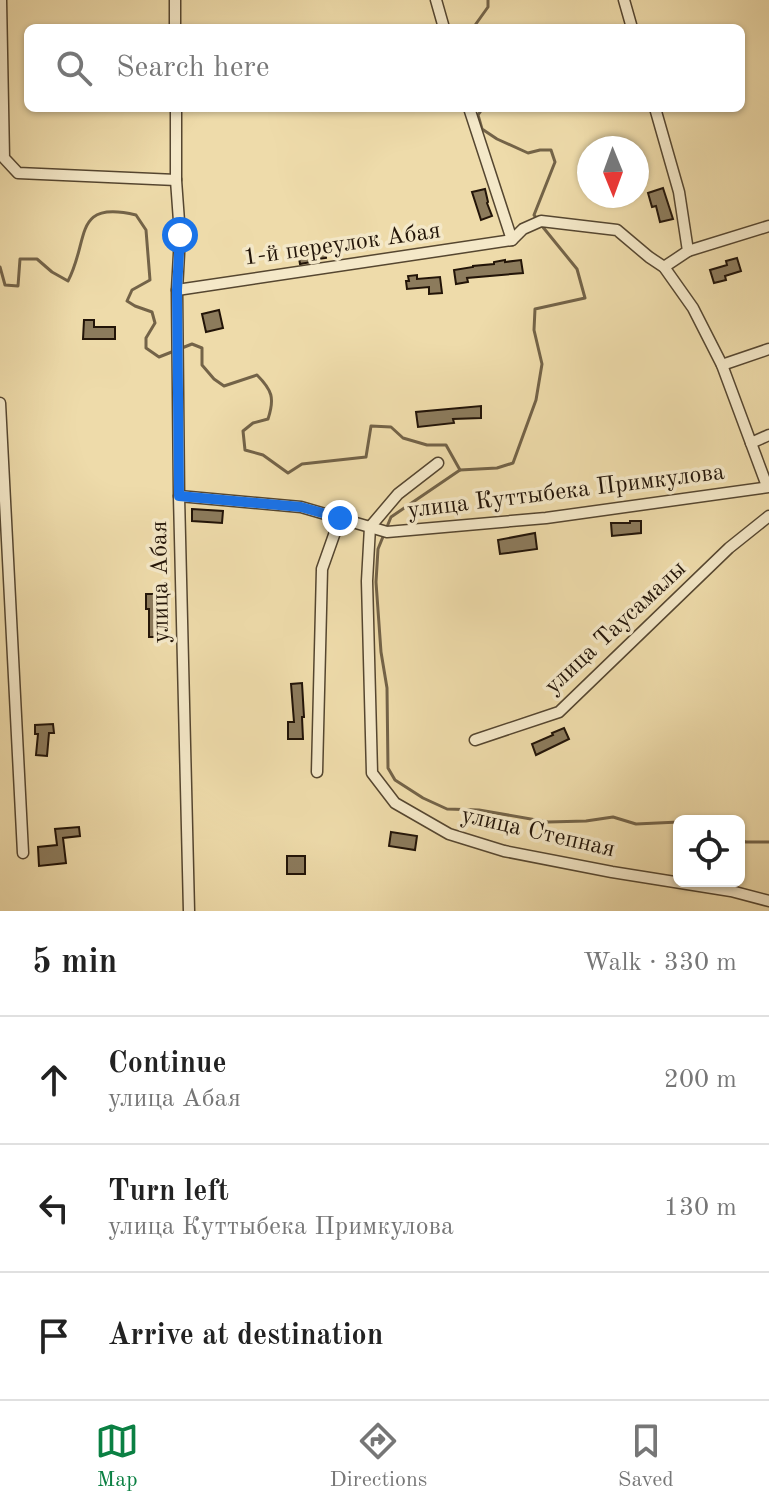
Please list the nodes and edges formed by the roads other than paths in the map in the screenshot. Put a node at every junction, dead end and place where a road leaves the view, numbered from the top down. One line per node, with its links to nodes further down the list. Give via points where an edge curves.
1 (1, 0): 11 (street, via 4,158 18,173)
2 (175, 0): 5 (street)
3 (436, 0): 6 (street)
4 (624, 0): 7 (street)
5 (175, 24)
6 (443, 24)
7 (631, 24)
8 (176, 112): 11 (street, улица Абая)
9 (470, 112): 13 (street)
10 (656, 112): 14 (street, via 679,192)
11 (176, 180): 16 (street, улица Абая)
12 (769, 226): 14 (street)
13 (512, 240): 15 (street, via 541,221 617,230); 16 (street, 1-й переулок Абая)
14 (688, 251): 15 (street)
15 (664, 267): 18 (street, via 693,308)
16 (177, 290): 24 (street, улица Абая)
17 (769, 349): 18 (street)
18 (722, 365): 21 (street)
19 (0, 403): 30 (street)
20 (769, 435): 21 (street)
21 (751, 443): 23 (street)
22 (438, 463): 27 (street, via 398,494)
23 (768, 487): 27 (street, улица Куттыбека Примкулова, via 546,518 387,532)
24 (179, 496): 26 (street, улица Куттыбека Примкулова, via 301,507); 32 (street, улица Абая)
25 (769, 516): 28 (street, улица Таусамалы, via 559,712)
26 (340, 518): 27 (street, улица Куттыбека Примкулова); 29 (street, via 322,569)
27 (370, 527): 31 (street, улица Степная, via 372,773 395,803 449,834 504,851)
28 (475, 740)
29 (317, 772)
30 (23, 853)
31 (769, 901)
32 (189, 911)

